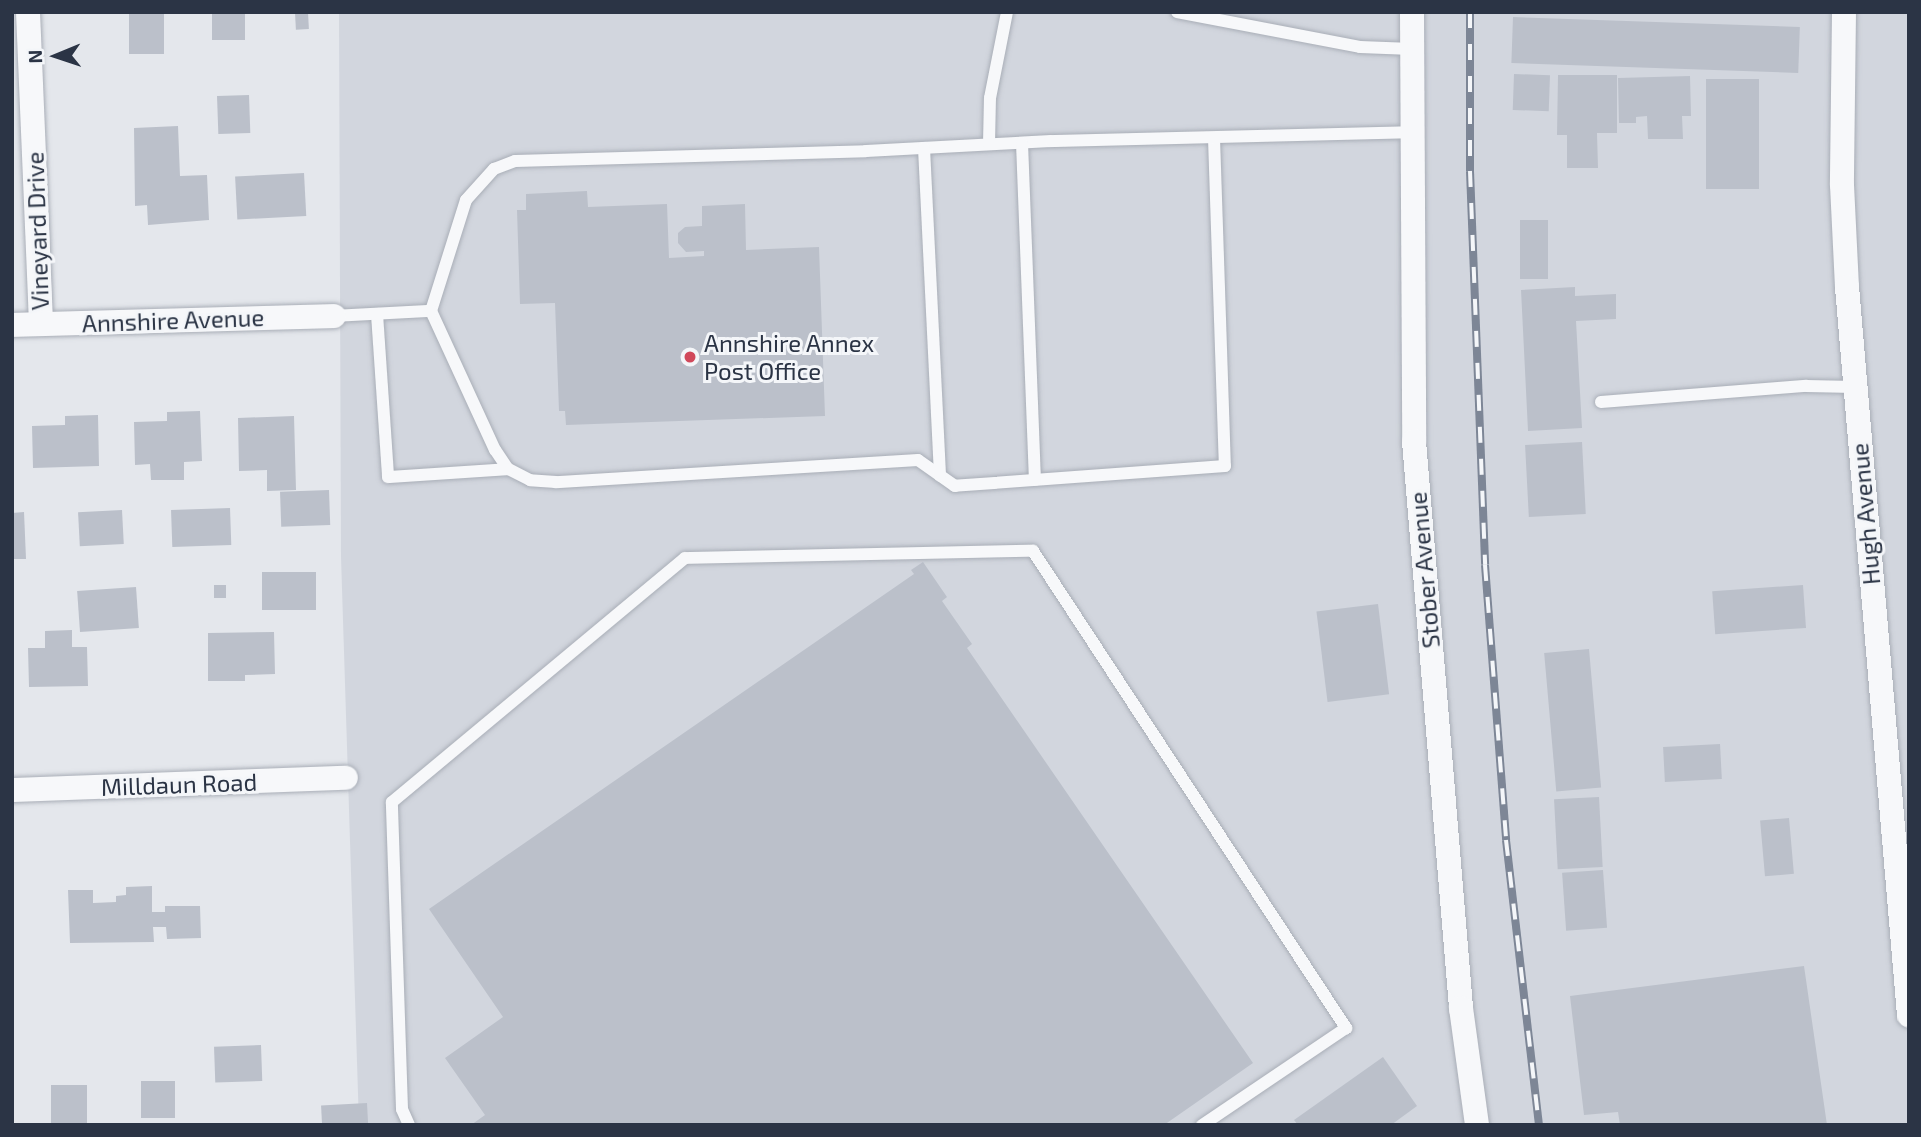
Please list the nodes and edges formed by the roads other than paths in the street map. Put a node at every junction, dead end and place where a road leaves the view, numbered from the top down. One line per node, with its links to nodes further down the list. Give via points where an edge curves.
1 (28, 12): 15 (street, Vineyard Drive)
2 (1007, 12): 10 (lane, via 990,98)
3 (1177, 12): 6 (lane, via 1360,47)
4 (1412, 12): 6 (street, Stober Avenue)
5 (1844, 12): 17 (street, Hugh Avenue, via 1842,185)
6 (1412, 49): 7 (street, Stober Avenue)
7 (1413, 132): 8 (lane); 28 (street, Stober Avenue, via 1413,441 1461,1008)
8 (1214, 138): 9 (lane); 21 (lane, via 1225,466)
9 (1022, 143): 10 (lane); 21 (lane)
10 (989, 144): 11 (lane)
11 (924, 148): 12 (lane, via 515,161 494,169 466,200); 20 (lane)
12 (431, 312): 13 (lane); 19 (lane)
13 (377, 314): 14 (lane); 19 (lane, via 388,477)
14 (334, 316): 15 (street, Annshire Avenue)
15 (41, 323): 16 (street, Annshire Avenue)
16 (12, 325)
17 (1855, 387): 18 (lane, via 1806,386); 24 (street, Hugh Avenue)
18 (1601, 401)
19 (508, 469): 20 (lane, via 530,480 556,482 918,460)
20 (940, 476): 21 (lane, via 955,486)
21 (1035, 480)
22 (346, 778): 23 (street, Milldaun Road)
23 (12, 790)
24 (1906, 938): 25 (street, Hugh Avenue)
25 (1909, 1015)
26 (409, 1125): 27 (lane, via 402,1109 392,802 685,558 1033,551 1346,1028)
27 (1202, 1125)
28 (1477, 1125)

